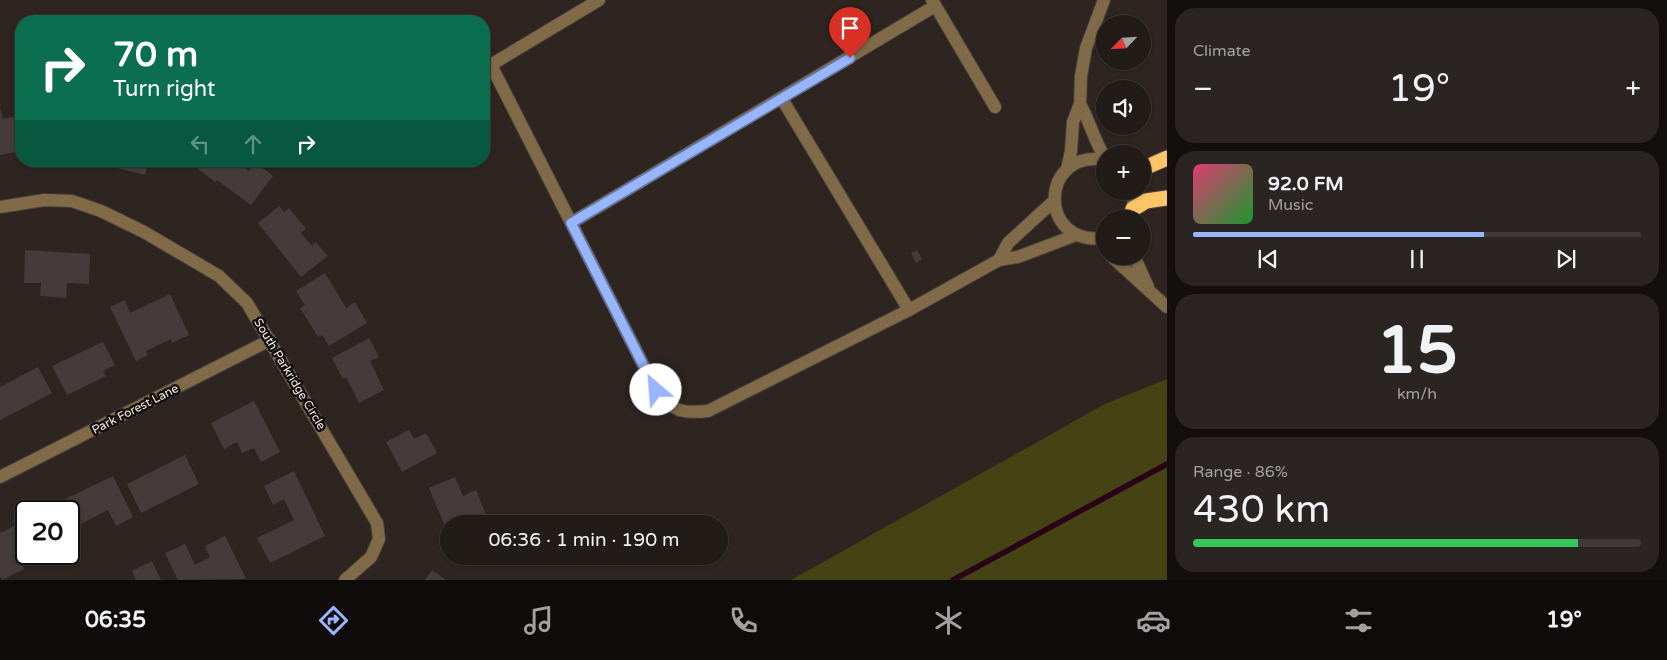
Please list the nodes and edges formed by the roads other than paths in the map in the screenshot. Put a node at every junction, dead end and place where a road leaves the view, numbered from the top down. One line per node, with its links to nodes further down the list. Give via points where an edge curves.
1 (599, 0): 4 (street)
2 (1104, 0): 7 (street, via 1086,48)
3 (933, 3): 6 (street); 8 (street)
4 (490, 65)
5 (490, 73): 18 (street)
6 (782, 99): 18 (street); 26 (street)
7 (1080, 104): 9 (street); 13 (street, via 1073,122)
8 (995, 107)
9 (1097, 145)
10 (1167, 158): 12 (highway)
11 (1096, 159): 13 (street, via 1085,159)
12 (1151, 165)
13 (1066, 169): 15 (street, via 1059,178)
14 (1167, 198): 17 (highway, via 1146,201)
15 (1054, 201): 19 (street, via 1060,221); 21 (street, via 1008,243)
16 (0, 207): 27 (street, South Parkridge Circle, via 44,200 72,201 144,232 218,276 247,302)
17 (1136, 210)
18 (571, 223): 26 (street, via 656,390 667,404 688,413 708,411)
19 (1076, 235): 20 (street); 21 (street, via 1018,257)
20 (1096, 238)
21 (999, 260): 26 (street)
22 (1121, 265): 24 (street)
23 (1138, 265): 24 (street)
24 (1149, 289): 25 (street)
25 (1167, 307)
26 (909, 310)
27 (270, 340): 28 (street, Park Forest Lane); 29 (street, South Parkridge Circle, via 377,523 379,539 371,557)
28 (0, 477)
29 (345, 580)

